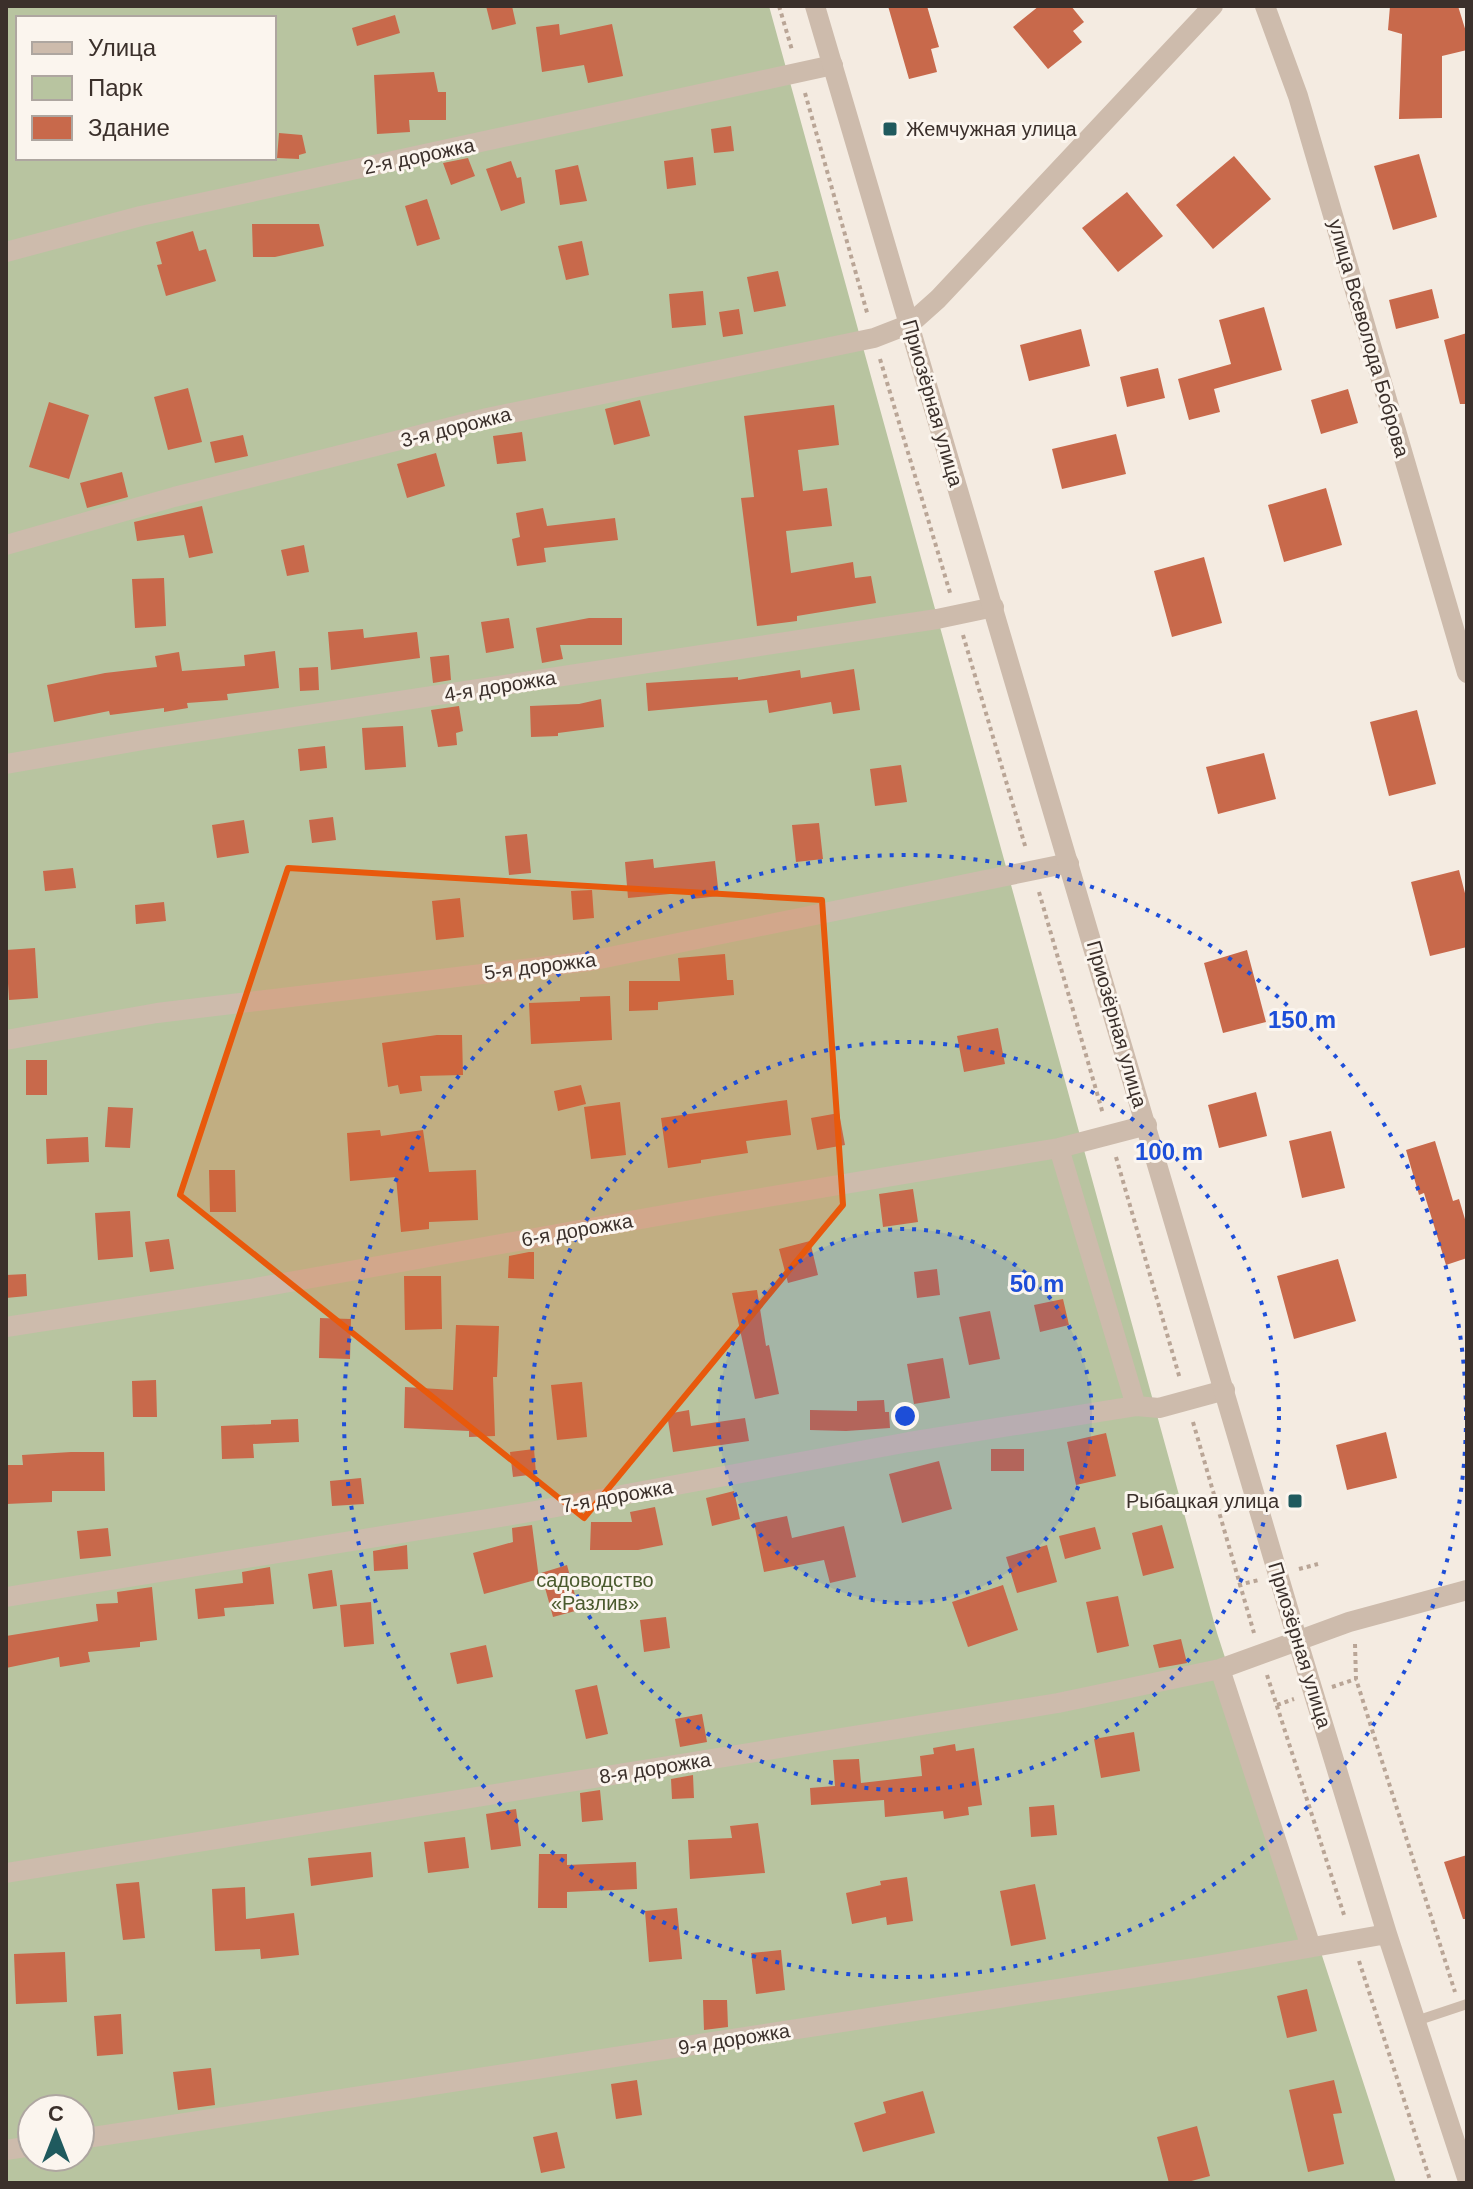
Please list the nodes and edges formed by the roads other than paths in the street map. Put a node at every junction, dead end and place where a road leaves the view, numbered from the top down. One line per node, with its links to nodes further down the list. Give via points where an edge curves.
1 (815, 6): 4 (street, Приозёрная улица)
2 (1213, 6): 6 (street)
3 (1265, 6): 9 (street, улица Всеволода Боброва, via 1298,96)
4 (833, 65): 5 (street, 2-я дорожка, via 141,216); 6 (street, Приозёрная улица)
5 (6, 252)
6 (910, 324): 7 (street, 3-я дорожка, via 874,338 487,418); 8 (street, Приозёрная улица)
7 (6, 545)
8 (994, 607): 10 (street, 4-я дорожка); 11 (street, Приозёрная улица)
9 (1467, 673)
10 (6, 764)
11 (1069, 863): 12 (street, 5-я дорожка, via 590,961 157,1013); 13 (street, Приозёрная улица)
12 (6, 1040)
13 (1147, 1125): 14 (street, 6-я дорожка); 16 (street, Приозёрная улица)
14 (1059, 1148): 15 (street, 6-я дорожка); 17 (street)
15 (6, 1327)
16 (1225, 1390): 17 (street, 7-я дорожка, via 1159,1408); 20 (street, Приозёрная улица)
17 (1136, 1406): 19 (street, 7-я дорожка)
18 (1467, 1590): 20 (street, via 1349,1622)
19 (6, 1597)
20 (1298, 1642): 21 (street, 8-я дорожка); 23 (street, Приозёрная улица)
21 (1220, 1669): 22 (street, 8-я дорожка, via 1058,1703); 24 (street)
22 (6, 1873)
23 (1387, 1934): 24 (street, 9-я дорожка); 26 (street, Приозёрная улица)
24 (1311, 1947): 27 (street, 9-я дорожка)
25 (1462, 2001): 26 (lane)
26 (1416, 2021): 28 (street, Приозёрная улица)
27 (96, 2137)
28 (1467, 2178): 29 (street)
29 (1456, 2183)

